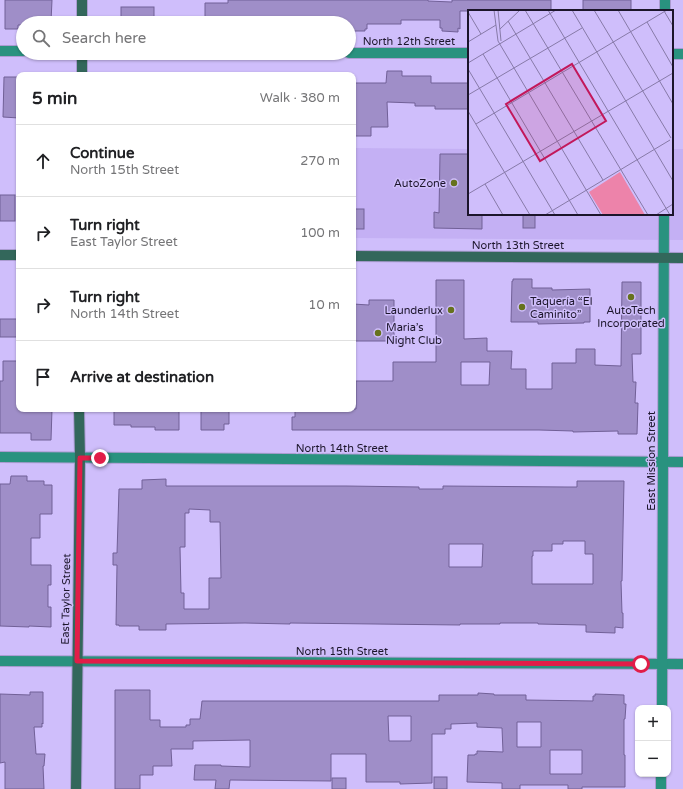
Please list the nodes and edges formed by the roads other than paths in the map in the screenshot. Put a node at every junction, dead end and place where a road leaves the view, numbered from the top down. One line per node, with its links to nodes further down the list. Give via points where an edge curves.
1 (82, 0): 2 (main road)
2 (82, 16)
3 (0, 51): 4 (street)
4 (16, 51)
5 (356, 53): 6 (street, North 12th Street)
6 (468, 53)
7 (82, 60): 8 (main road)
8 (82, 72)
9 (664, 215): 13 (street, East Mission Street)
10 (0, 255): 11 (main road)
11 (16, 255)
12 (356, 256): 13 (main road, North 13th Street)
13 (664, 258): 14 (main road, North 13th Street); 18 (street, East Mission Street)
14 (683, 258)
15 (80, 412): 17 (main road, East Taylor Street)
16 (0, 457): 17 (street, North 14th Street)
17 (80, 458): 18 (street, North 14th Street); 21 (main road, East Taylor Street)
18 (663, 462): 19 (street, North 14th Street); 22 (street, East Mission Street)
19 (683, 462)
20 (0, 660): 21 (street, North 15th Street)
21 (77, 661): 22 (street, North 15th Street); 26 (main road, East Taylor Street)
22 (662, 664): 23 (street, North 15th Street); 24 (street, East Mission Street)
23 (683, 664)
24 (662, 705)
25 (661, 777): 27 (street)
26 (76, 789)
27 (661, 789)

